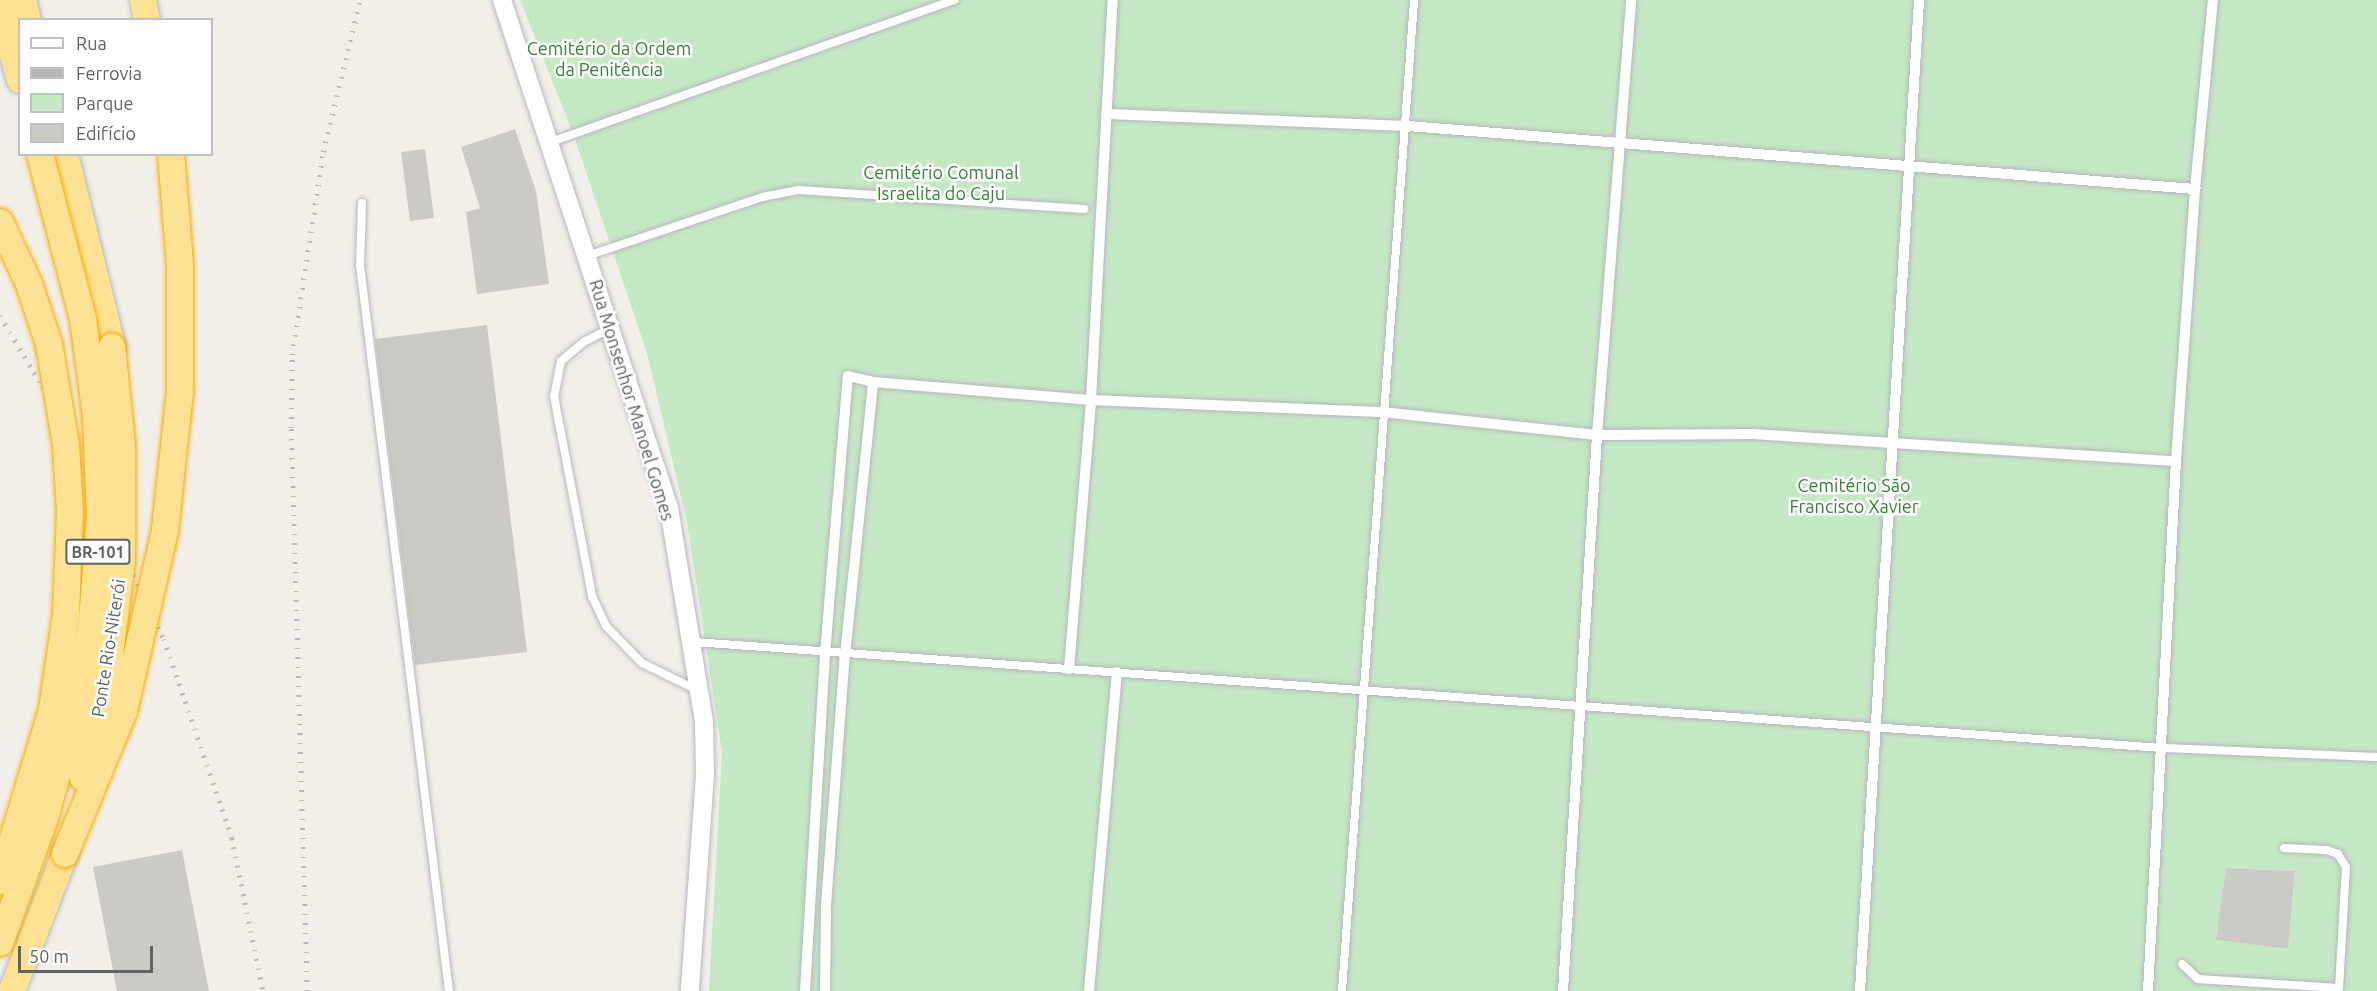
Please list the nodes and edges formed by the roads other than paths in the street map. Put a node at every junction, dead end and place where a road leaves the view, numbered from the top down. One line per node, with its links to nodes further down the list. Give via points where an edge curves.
1 (23, 0): 11 (highway)
2 (143, 0): 12 (highway)
3 (502, 0): 16 (street, Rua Monsenhor Manoel Gomes)
4 (955, 0): 16 (lane)
5 (1113, 0): 14 (street)
6 (1414, 0): 15 (lane)
7 (1631, 0): 17 (street)
8 (1919, 0): 21 (street)
9 (2213, 0): 22 (street)
10 (0, 8): 13 (highway)
11 (28, 18)
12 (147, 18)
13 (18, 73)
14 (1106, 114): 15 (street); 29 (street)
15 (1408, 126): 17 (street); 30 (lane)
16 (551, 142): 26 (street, Rua Monsenhor Manoel Gomes)
17 (1622, 146): 21 (street); 31 (street)
18 (41, 156): 48 (highway, Ponte Rio-Niterói / BR-101, bridge, via 83,319 96,416 100,516 92,619 79,696 45,818)
19 (65, 156): 46 (highway, Ponte Rio-Niterói / BR-101, bridge, via 112,346 124,497 122,561 109,662)
20 (171, 156): 46 (highway, bridge, via 180,264 180,371 165,530 124,711)
21 (1912, 168): 22 (street); 32 (street)
22 (2195, 189): 33 (street)
23 (362, 203): 52 (lane, via 360,265)
24 (1084, 209): 26 (lane, via 799,190 762,197)
25 (0, 222): 47 (highway, bridge, via 29,284 49,344 65,435 70,512 66,615 52,710)
26 (587, 256): 27 (street, Rua Monsenhor Manoel Gomes)
27 (611, 328): 34 (street, Rua Monsenhor Manoel Gomes, via 669,508); 40 (lane, via 585,341 561,361 554,396 592,596 606,627 642,663)
28 (873, 382): 29 (street); 35 (street, via 848,376); 36 (street)
29 (1090, 400): 30 (street); 37 (street)
30 (1382, 412): 31 (street); 39 (lane)
31 (1597, 435): 32 (street, via 1754,434); 41 (street)
32 (1892, 443): 33 (street); 42 (street)
33 (2176, 461): 43 (street)
34 (694, 642): 35 (lane); 40 (street, Rua Monsenhor Manoel Gomes)
35 (825, 654): 36 (lane); 54 (street)
36 (845, 655): 37 (lane); 55 (street, via 826,905)
37 (1069, 669): 38 (lane)
38 (1118, 672): 39 (lane); 56 (street)
39 (1363, 688): 41 (lane); 57 (lane)
40 (700, 692): 53 (street, Rua Monsenhor Manoel Gomes, via 705,774)
41 (1581, 703): 42 (lane); 58 (street)
42 (1875, 726): 43 (lane); 59 (street)
43 (2163, 748): 44 (lane); 60 (street)
44 (2377, 757)
45 (2283, 848): 50 (lane, via 2327,850 2338,854 2346,867)
46 (65, 854): 51 (highway, Ponte Rio-Niterói / BR-101)
47 (0, 881)
48 (0, 943)
49 (2182, 964): 50 (lane, via 2198,978)
50 (2340, 990)
51 (12, 991)
52 (448, 991)
53 (690, 991)
54 (804, 991)
55 (825, 991)
56 (1089, 991)
57 (1342, 991)
58 (1563, 991)
59 (1860, 991)
60 (2148, 991)

